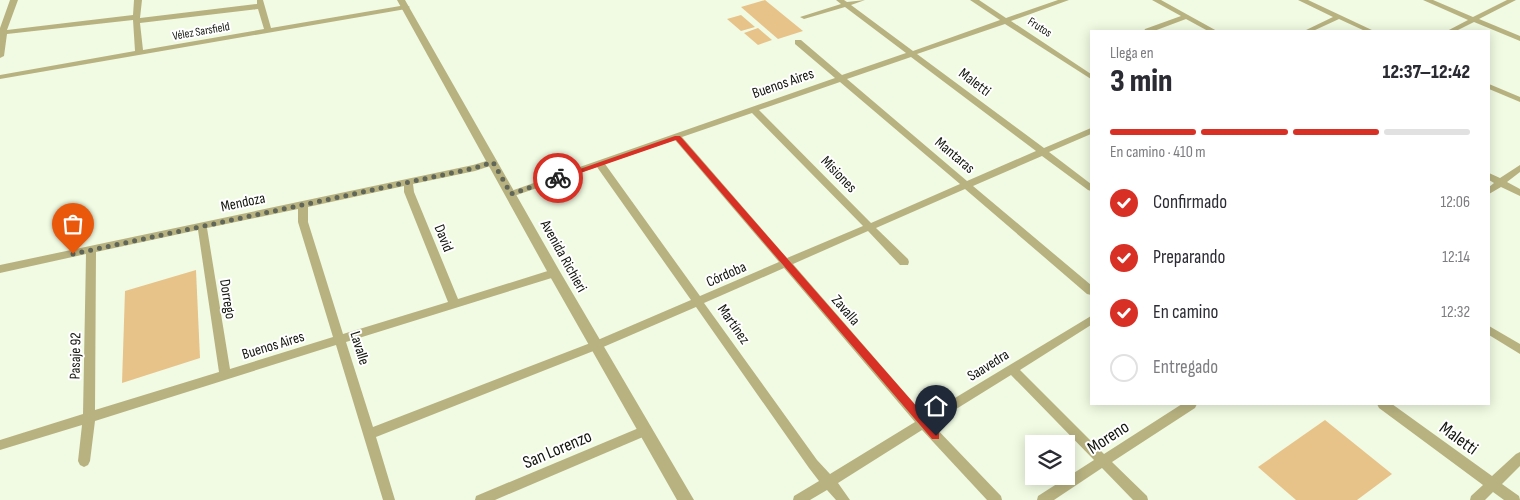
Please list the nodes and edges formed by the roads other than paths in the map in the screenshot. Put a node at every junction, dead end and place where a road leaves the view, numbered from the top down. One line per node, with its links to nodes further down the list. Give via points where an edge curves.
1 (14, 0): 25 (street)
2 (138, 0): 16 (street)
3 (861, 0): 10 (street)
4 (974, 0): 17 (street, Frutos)
5 (1065, 0): 17 (street, Buenos Aires)
6 (1156, 0): 13 (street)
7 (1302, 0): 15 (street)
8 (1427, 0): 18 (street)
9 (1512, 0): 18 (street)
10 (843, 2): 14 (street); 29 (street, Maletti)
11 (261, 3): 16 (street); 24 (street)
12 (403, 4): 24 (street, Vélez Sarsfield); 40 (street, Avenida Richieri)
13 (1186, 16): 19 (street); 20 (street)
14 (804, 17)
15 (1338, 17): 21 (street); 22 (street)
16 (136, 19): 25 (street); 28 (street)
17 (1006, 20): 29 (street, Buenos Aires); 31 (street, Frutos)
18 (1474, 20): 23 (street); 26 (street)
19 (1151, 30)
20 (1212, 30)
21 (1310, 30)
22 (1368, 30)
23 (1453, 30)
24 (268, 31): 28 (street, Vélez Sarsfield)
25 (2, 33): 30 (street)
26 (1520, 39)
27 (798, 42): 33 (street, Mantaras)
28 (139, 53): 32 (street, Vélez Sarsfield)
29 (909, 54): 33 (street, Buenos Aires); 39 (street, Maletti)
30 (0, 56)
31 (1090, 76)
32 (0, 77)
33 (842, 79): 36 (street, Buenos Aires); 46 (street, Mantaras)
34 (1490, 86): 35 (street)
35 (1520, 100)
36 (753, 109): 38 (street, Buenos Aires); 53 (street, Misiones)
37 (1090, 131): 39 (street, Córdoba)
38 (677, 137): 41 (street, Buenos Aires); 56 (street, Zavalla)
39 (1042, 152): 46 (street, Córdoba); 47 (street, Maletti)
40 (493, 162): 44 (street, Mendoza); 50 (street, Avenida Richieri)
41 (600, 164): 50 (street, Buenos Aires); 60 (street, Martínez)
42 (1520, 168): 45 (street)
43 (1490, 177): 45 (street)
44 (408, 182): 51 (street, Mendoza); 61 (street, David, via 409,192)
45 (1500, 182): 48 (street); 49 (street)
46 (967, 184): 53 (street, Córdoba); 59 (street, Mantaras)
47 (1090, 187)
48 (1490, 190)
49 (1520, 192)
50 (511, 194): 58 (street, Avenida Richieri)
51 (303, 205): 52 (street, Mendoza); 64 (street, Lavalle, via 303,222)
52 (202, 226): 54 (street, Mendoza); 68 (street, Dorrego)
53 (869, 228): 55 (street, Misiones); 56 (street, Córdoba)
54 (91, 250): 57 (street, Mendoza); 71 (street, Pasaje 92)
55 (904, 262)
56 (786, 264): 60 (street, Córdoba); 72 (street, Zavalla)
57 (0, 269)
58 (554, 274): 61 (street, Buenos Aires); 65 (street, Avenida Richieri)
59 (1090, 290)
60 (698, 302): 65 (street, Córdoba); 79 (street, Martínez)
61 (455, 305): 64 (street, Buenos Aires)
62 (1090, 321): 67 (street, Saavedra)
63 (1490, 331): 66 (street)
64 (340, 341): 68 (street, Buenos Aires); 74 (street, Lavalle)
65 (597, 345): 73 (street, Avenida Richieri); 74 (street, Córdoba)
66 (1520, 350)
67 (1012, 369): 72 (street, Saavedra); 77 (street)
68 (225, 376): 71 (street, Buenos Aires)
69 (1189, 405): 77 (street, Moreno)
70 (1384, 405): 80 (street, Maletti)
71 (89, 418): 75 (street, Buenos Aires); 78 (street, Pasaje 92)
72 (924, 424): 79 (street, Saavedra); 86 (street, Zavalla)
73 (646, 430): 82 (street, San Lorenzo); 83 (street, Avenida Richieri)
74 (369, 434): 81 (street, Lavalle)
75 (0, 445)
76 (1520, 458): 80 (street)
77 (1104, 460): 87 (street, Moreno); 88 (street)
78 (84, 461)
79 (827, 481): 84 (street, Saavedra); 85 (street, Martínez)
80 (1492, 484): 89 (street); 90 (street, Maletti)
81 (389, 500)
82 (482, 500)
83 (686, 500)
84 (799, 500)
85 (844, 500)
86 (996, 500)
87 (1043, 500)
88 (1142, 500)
89 (1476, 500)
90 (1514, 500)

